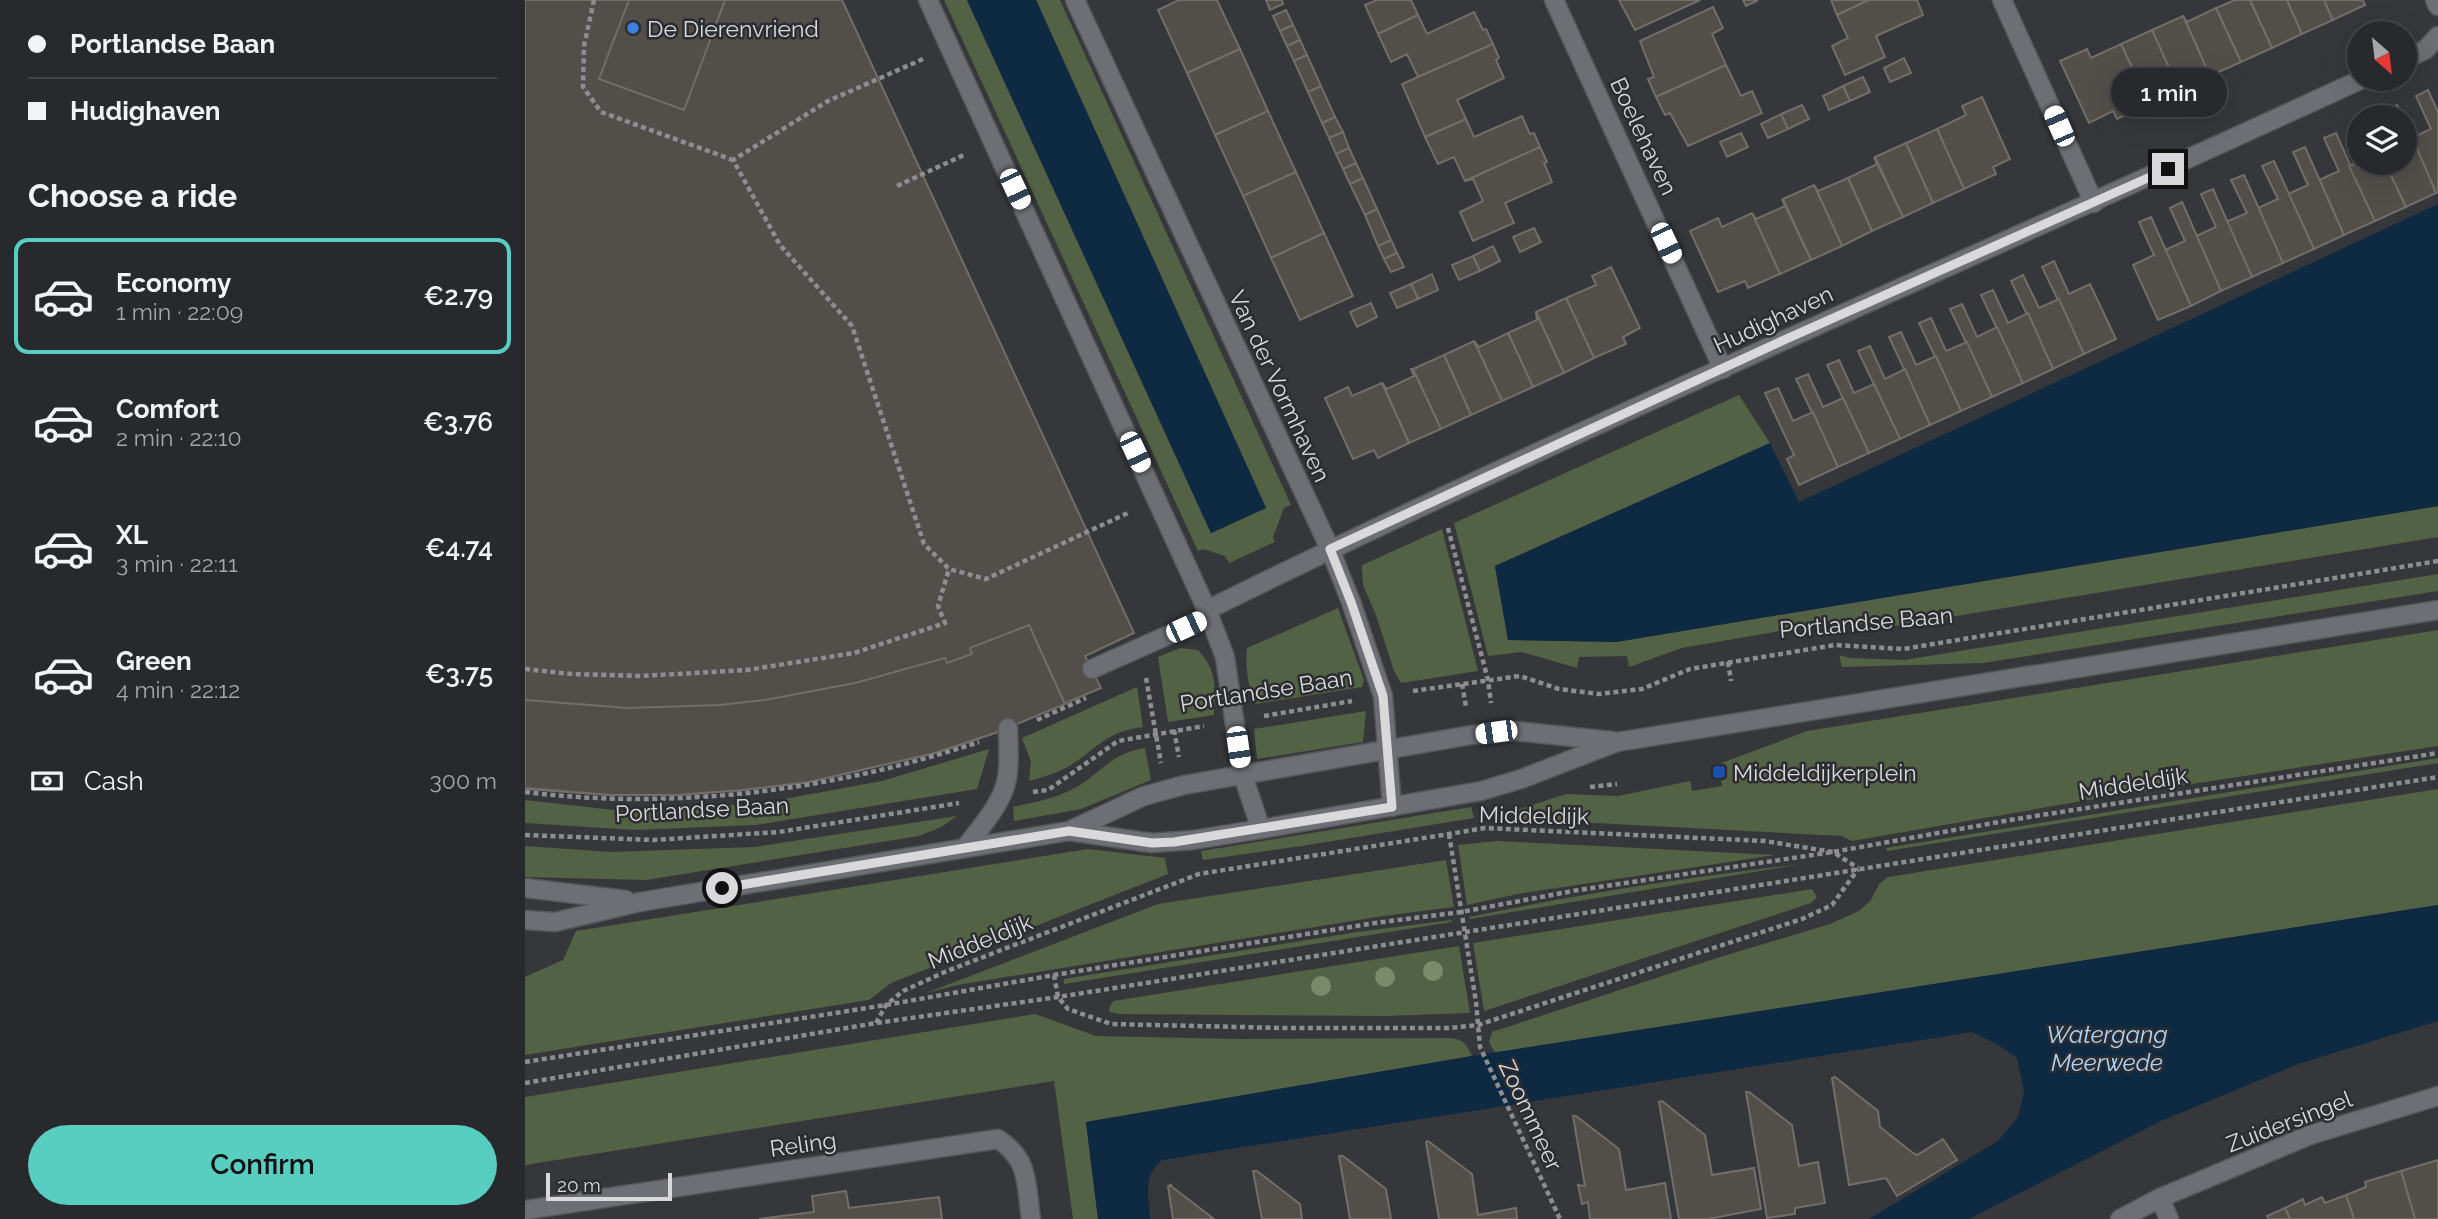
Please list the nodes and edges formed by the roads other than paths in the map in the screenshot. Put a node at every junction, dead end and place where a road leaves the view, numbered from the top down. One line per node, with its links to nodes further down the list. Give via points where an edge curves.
1 (928, 0): 14 (street)
2 (1075, 0): 12 (street, Van der Vormhaven)
3 (1554, 0): 11 (street, Boelehaven)
4 (2002, 0): 10 (street)
5 (2435, 0): 6 (street)
6 (2438, 6)
7 (2438, 36): 8 (street)
8 (2417, 54)
9 (2347, 86): 10 (street, Hudighaven)
10 (2094, 203): 11 (street, Hudighaven)
11 (1723, 369): 12 (street, Hudighaven)
12 (1330, 549): 14 (street, Hudighaven); 18 (street, Van der Vormhaven, via 1383,696)
13 (2438, 610): 17 (street)
14 (1208, 613): 15 (street, Hudighaven); 19 (street, via 1225,657)
15 (1092, 669)
16 (1007, 728): 23 (street, via 1008,776 1000,797)
17 (1617, 742): 18 (street, via 1515,731); 20 (street, via 1504,785)
18 (1389, 749): 19 (street); 20 (street, Van der Vormhaven)
19 (1242, 773): 21 (street); 22 (street, via 1145,796)
20 (1392, 807): 21 (street)
21 (1261, 829): 22 (street, via 1152,843)
22 (1069, 831): 23 (street)
23 (965, 848): 25 (street)
24 (525, 888): 25 (street)
25 (640, 902): 27 (street)
26 (525, 920): 27 (street)
27 (555, 922): 28 (street)
28 (525, 934)
29 (2438, 1096): 30 (street, Zuidersingel, via 2310,1135)
30 (2160, 1199): 33 (street, Zuidersingel); 34 (street)
31 (525, 1210): 32 (street, Reling, via 998,1139 1023,1164)
32 (1031, 1219)
33 (2120, 1219)
34 (2169, 1219)

